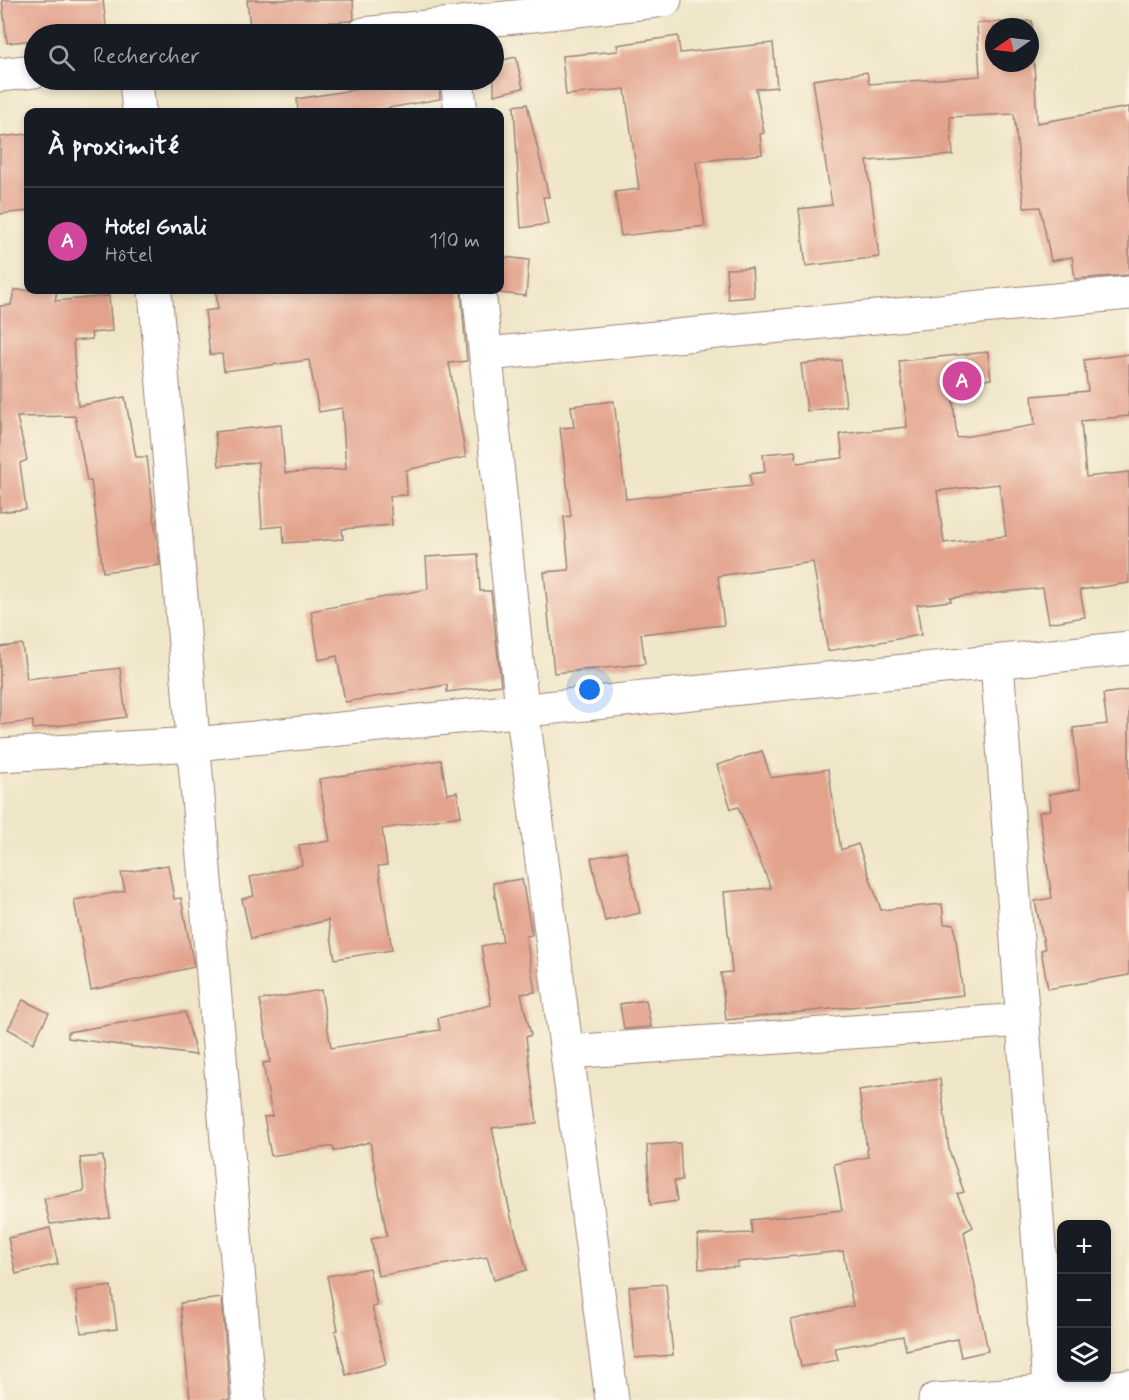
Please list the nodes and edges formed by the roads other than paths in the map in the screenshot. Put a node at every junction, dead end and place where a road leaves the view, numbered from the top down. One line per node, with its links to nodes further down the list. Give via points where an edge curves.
1 (665, 0): 2 (street)
2 (495, 24)
3 (24, 72): 4 (street)
4 (0, 75)
5 (137, 90): 7 (street)
6 (458, 90): 8 (street)
7 (139, 108)
8 (460, 108)
9 (1129, 293): 12 (street)
10 (155, 294): 16 (street)
11 (479, 294): 12 (street)
12 (486, 354): 15 (street)
13 (1129, 648): 14 (street)
14 (997, 662): 15 (street); 18 (street)
15 (522, 708): 16 (street); 19 (street)
16 (195, 744): 17 (street); 22 (street)
17 (0, 755)
18 (1023, 1020): 19 (street); 21 (street)
19 (567, 1052): 23 (street)
20 (1129, 1386): 21 (street)
21 (1050, 1396): 24 (street)
22 (249, 1400)
23 (612, 1400)
24 (935, 1400)

